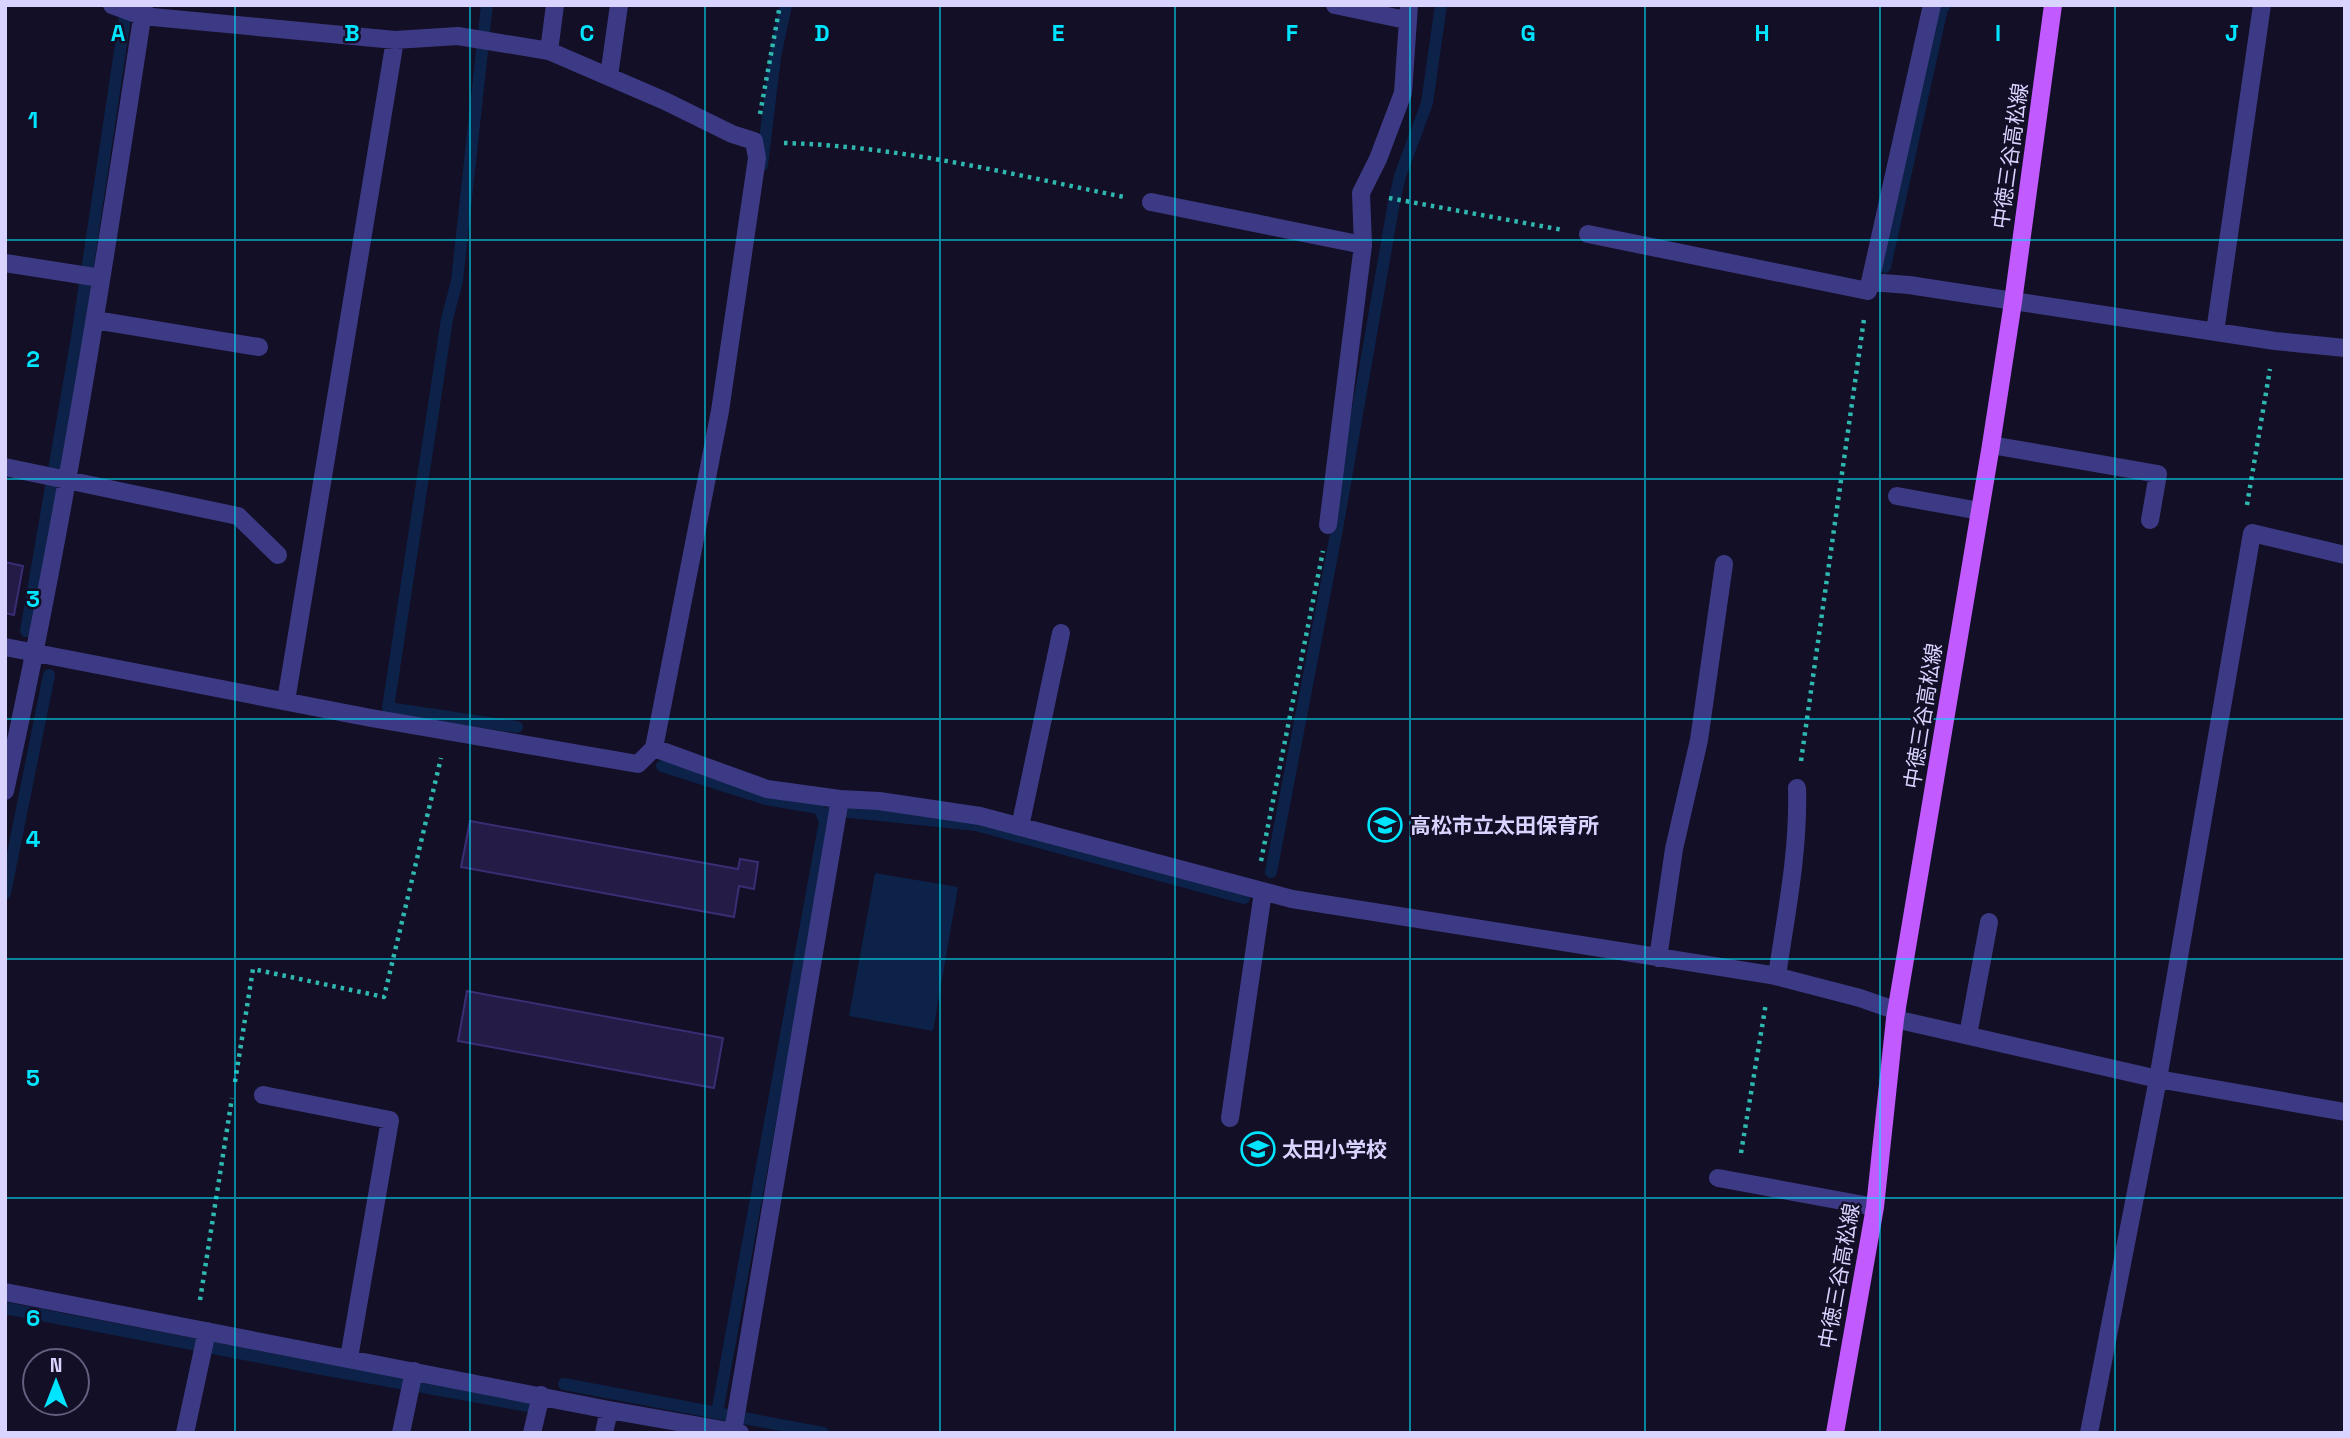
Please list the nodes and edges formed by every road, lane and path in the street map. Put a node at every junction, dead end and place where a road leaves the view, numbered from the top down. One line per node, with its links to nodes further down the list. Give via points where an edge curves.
1 (112, 5): 9 (street)
2 (555, 5): 12 (street)
3 (618, 5): 13 (street)
4 (780, 5): 14 (path)
5 (1335, 5): 10 (street)
6 (1932, 5): 21 (street)
7 (2053, 5): 22 (main road, 中徳三谷高松線)
8 (2262, 5): 24 (street)
9 (143, 10): 11 (street); 20 (street)
10 (1408, 12): 15 (street, via 1403,93)
11 (395, 40): 12 (street, via 458,36); 42 (street)
12 (550, 51): 13 (street)
13 (609, 76): 14 (street)
14 (754, 142): 16 (path, via 830,144 926,157); 44 (street, via 757,158 720,411)
15 (1361, 193): 17 (path); 18 (street)
16 (1151, 202): 18 (street)
17 (1588, 234): 21 (street)
18 (1363, 245): 34 (street)
19 (5, 263): 20 (street)
20 (101, 278): 23 (street)
21 (1869, 286): 22 (street, via 1909,285); 45 (path)
22 (2013, 302): 24 (street); 28 (main road, 中徳三谷高松線)
23 (95, 320): 26 (street); 30 (street)
24 (2215, 332): 25 (street)
25 (2275, 341): 27 (street); 35 (path, via 2246,513)
26 (259, 347)
27 (2345, 348)
28 (1991, 445): 32 (main road, 中徳三谷高松線); 33 (street, via 2158,474)
29 (5, 467): 30 (street)
30 (68, 479): 36 (street, via 238,516); 41 (street)
31 (1897, 496): 32 (street)
32 (1980, 511): 53 (main road, 中徳三谷高松線)
33 (2150, 520)
34 (1328, 525): 49 (path)
35 (2252, 533): 37 (street); 55 (street)
36 (278, 555)
37 (2345, 555)
38 (1724, 564): 51 (street, via 1699,740 1674,849)
39 (1061, 633): 48 (street)
40 (5, 647): 41 (street)
41 (36, 652): 42 (street); 46 (street)
42 (286, 701): 43 (street)
43 (447, 730): 44 (street, via 638,764); 62 (path, via 384,997 253,969)
44 (654, 748): 47 (street, via 767,789)
45 (1797, 788): 52 (street, via 1794,866)
46 (5, 791)
47 (840, 799): 48 (street, via 967,814); 67 (street)
48 (1020, 827): 49 (street)
49 (1259, 891): 51 (street); 58 (street)
50 (1989, 922): 54 (street)
51 (1658, 958): 52 (street)
52 (1774, 976): 53 (street, via 1860,998); 59 (path)
53 (1896, 1015): 54 (street); 60 (main road, 中徳三谷高松線)
54 (1968, 1035): 55 (street)
55 (2158, 1079): 57 (street); 73 (street)
56 (263, 1095): 63 (street, via 390,1120)
57 (2345, 1112)
58 (1230, 1118)
59 (1727, 1180): 60 (street)
60 (1875, 1207): 72 (main road, 中徳三谷高松線)
61 (5, 1292): 62 (street)
62 (201, 1330): 63 (street); 68 (street)
63 (349, 1358): 64 (street)
64 (414, 1371): 65 (street); 69 (street)
65 (541, 1395): 66 (street); 70 (street)
66 (609, 1410): 67 (street); 71 (street)
67 (736, 1432)
68 (185, 1433)
69 (401, 1433)
70 (532, 1433)
71 (604, 1433)
72 (1835, 1433)
73 (2089, 1433)

